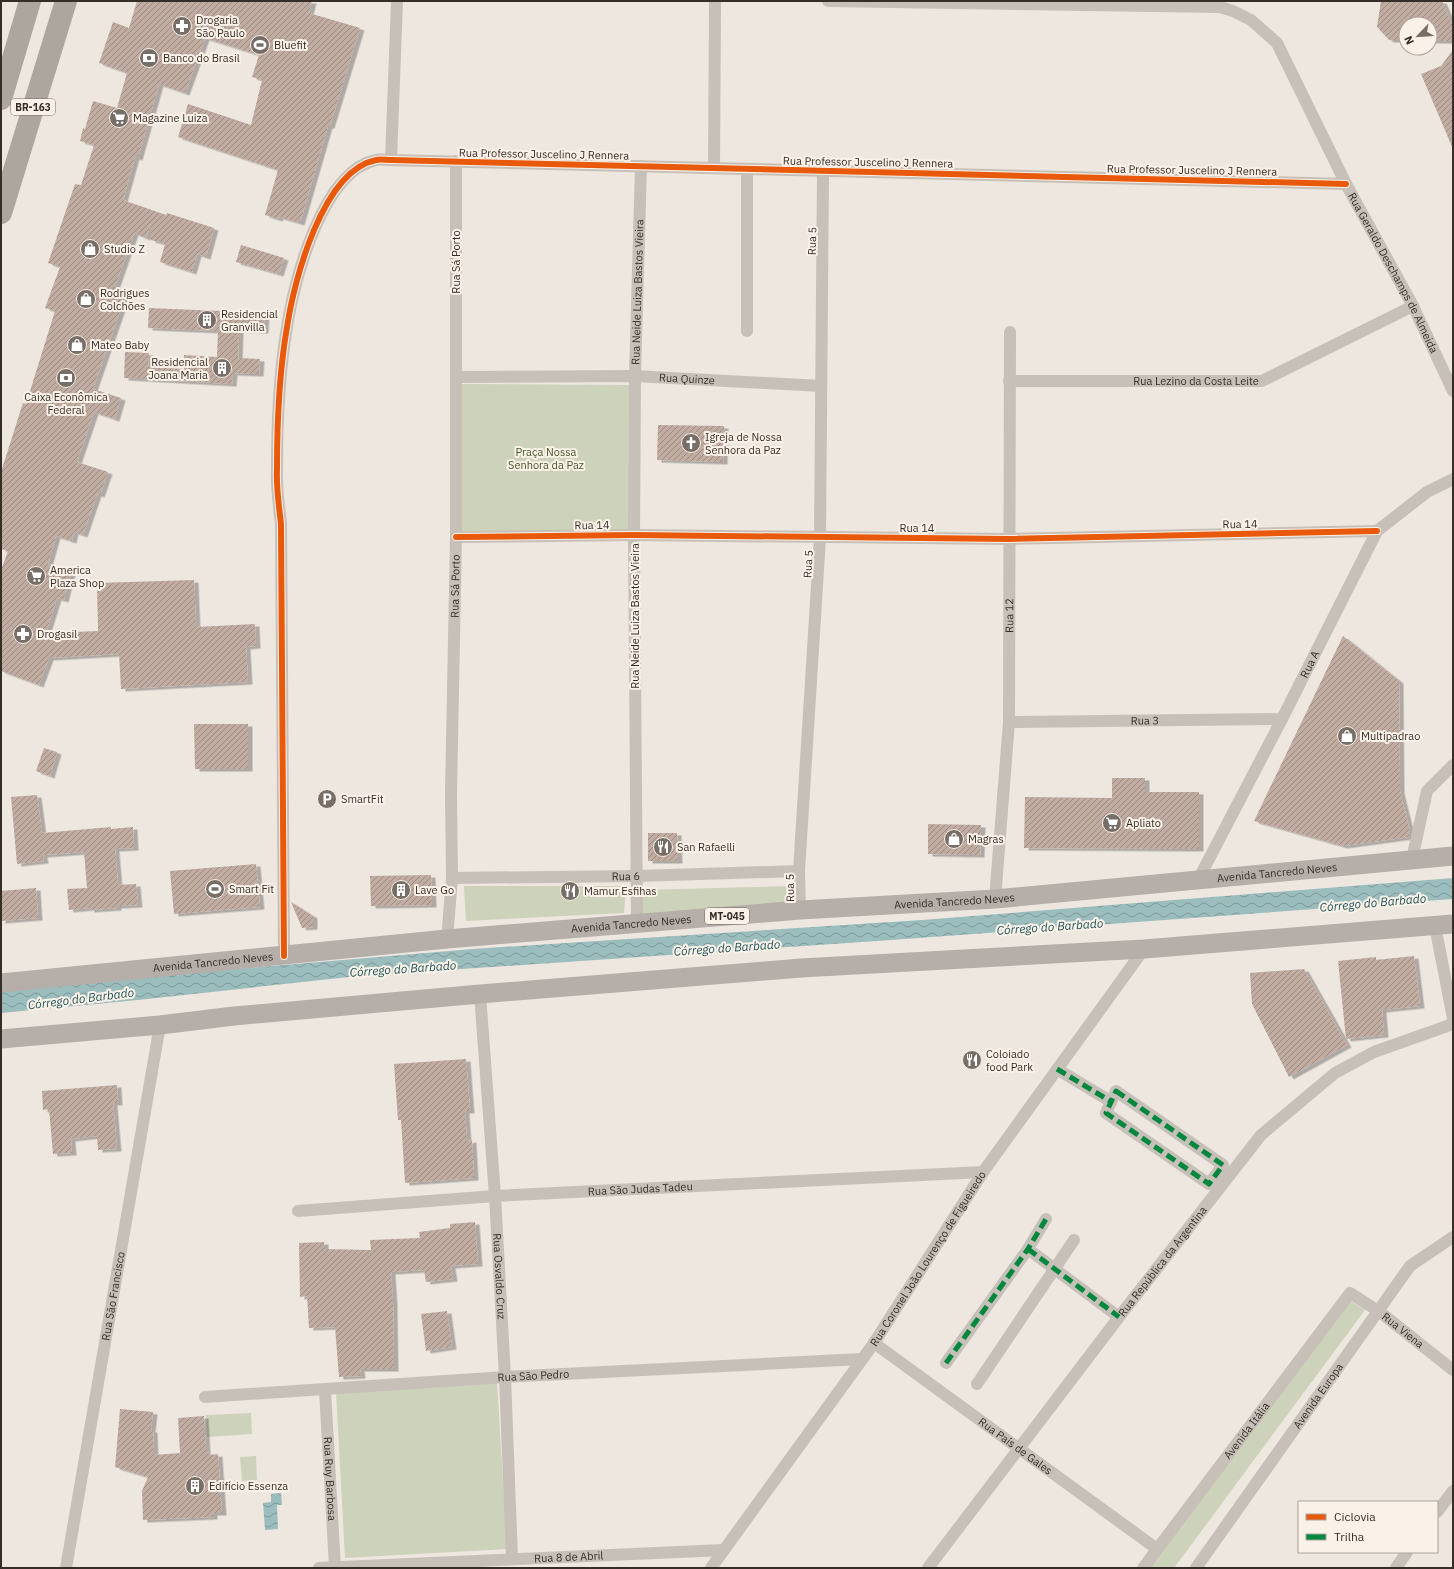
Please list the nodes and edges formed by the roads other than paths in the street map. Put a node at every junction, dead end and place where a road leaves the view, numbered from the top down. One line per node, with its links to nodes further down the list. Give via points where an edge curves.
1 (30, 1): 7 (highway, BR-163)
2 (397, 1): 8 (street)
3 (715, 1): 11 (street)
4 (828, 1): 6 (street, Rua Geraldo Deschamps de Almeida)
5 (65, 2): 15 (highway, BR-163)
6 (1018, 3): 14 (street, Rua Geraldo Deschamps de Almeida, via 1220,7 1251,20 1277,43)
7 (1, 99)
8 (391, 160): 9 (street, Rua Professor Juscelino J Rennera); 45 (street, Rua Professor Juscelino J Rennera, via 376,160 359,167 344,180 326,203 300,267 287,327 276,471 281,524)
9 (456, 161): 10 (street, Rua Professor Juscelino J Rennera); 20 (street, Rua Sá Porto)
10 (641, 166): 11 (street, Rua Professor Juscelino J Rennera); 19 (street, Rua Neide Luiza Bastos Vieira)
11 (714, 168): 12 (street, Rua Professor Juscelino J Rennera)
12 (747, 169): 13 (street, Rua Professor Juscelino J Rennera); 17 (street)
13 (823, 171): 14 (street, Rua Professor Juscelino J Rennera); 22 (street, Rua 5)
14 (1346, 184): 16 (street, Rua Geraldo Deschamps de Almeida)
15 (1, 213)
16 (1412, 306): 21 (street, Rua Lezino da Costa Leite, via 1262,381); 23 (street, Rua Geraldo Deschamps de Almeida)
17 (747, 331)
18 (1010, 332): 21 (street, Rua 12)
19 (635, 376): 20 (street, Rua Quinze); 22 (street, Rua Quinze); 26 (street, Rua Neide Luiza Bastos Vieira)
20 (457, 377): 27 (street, Rua Sá Porto)
21 (1010, 382): 29 (street, Rua 12)
22 (821, 386): 28 (street, Rua 5)
23 (1453, 391)
24 (1453, 479): 25 (street, Rua A, via 1427,492)
25 (1377, 531): 29 (street, Rua 14); 30 (street, Rua A)
26 (634, 535): 27 (street, Rua 14); 28 (street, Rua 14); 36 (street, Rua Neide Luiza Bastos Vieira)
27 (456, 537): 37 (street, Rua Sá Porto, via 451,785)
28 (820, 538): 29 (street, Rua 14); 35 (street, Rua 5)
29 (1009, 539): 31 (street, Rua 12)
30 (1282, 719): 31 (street, Rua 3); 38 (street, Rua A)
31 (1009, 722): 39 (street, Rua 12)
32 (1453, 765): 34 (street, via 1427,791)
33 (1453, 856): 34 (main road, Avenida Tancredo Neves / MT-045)
34 (1412, 859): 38 (main road, Avenida Tancredo Neves / MT-045)
35 (799, 871): 36 (street, Rua 6); 40 (street, Rua 5)
36 (637, 876): 37 (street, Rua 6); 41 (street, Rua Neide Luiza Bastos Vieira)
37 (452, 878): 43 (street, Rua Sá Porto)
38 (1198, 880): 39 (main road, Avenida Tancredo Neves / MT-045)
39 (995, 899): 40 (main road, Avenida Tancredo Neves / MT-045)
40 (800, 910): 41 (main road, Avenida Tancredo Neves / MT-045)
41 (637, 923): 43 (main road, Avenida Tancredo Neves / MT-045)
42 (1444, 925): 44 (main road); 48 (street)
43 (447, 939): 45 (main road, Avenida Tancredo Neves / MT-045)
44 (1144, 949): 47 (main road, via 801,968); 52 (street, Rua Coronel João Lourenço de Figueiredo)
45 (284, 956): 46 (main road, Avenida Tancredo Neves / MT-045)
46 (1, 983)
47 (480, 994): 50 (main road); 55 (street, Rua Osvaldo Cruz)
48 (1453, 1018)
49 (1453, 1024): 64 (street, Rua República da Argentina, via 1374,1052 1335,1073 1261,1135)
50 (160, 1025): 51 (main road); 80 (street, Rua São Francisco)
51 (1, 1039)
52 (1057, 1069): 53 (street); 54 (street, Rua Coronel João Lourenço de Figueiredo)
53 (1110, 1102): 53 (street, via 1106,1113 1209,1184 1223,1165 1116,1091)
54 (983, 1172): 55 (street, Rua São Judas Tadeu); 65 (street, Rua Coronel João Lourenço de Figueiredo)
55 (496, 1196): 56 (street, Rua São Judas Tadeu); 69 (street, Rua Osvaldo Cruz)
56 (298, 1211)
57 (1046, 1219): 60 (street)
58 (1453, 1237): 63 (street, Avenida Europa, via 1410,1266)
59 (1074, 1240): 61 (street)
60 (1028, 1249): 61 (street); 67 (street)
61 (1054, 1268): 64 (street); 70 (street)
62 (1350, 1293): 63 (street, Rua Viena); 76 (street, Avenida Itália)
63 (1380, 1312): 68 (street, Rua Viena); 86 (street, Avenida Europa)
64 (1119, 1317): 73 (street, Rua República da Argentina)
65 (874, 1343): 66 (street, Rua Coronel João Lourenço de Figueiredo); 73 (street, Rua País de Gales)
66 (862, 1359): 69 (street, Rua São Pedro); 77 (street, Rua Coronel João Lourenço de Figueiredo)
67 (946, 1363)
68 (1453, 1370)
69 (505, 1377): 71 (street, Rua São Pedro); 79 (street, Rua Osvaldo Cruz)
70 (977, 1384)
71 (326, 1390): 72 (street, Rua São Pedro); 82 (street, Rua Ruy Barbosa)
72 (205, 1397)
73 (1019, 1449): 76 (street, Rua País de Gales); 84 (street, Rua República da Argentina)
74 (1453, 1490): 75 (street)
75 (1438, 1511)
76 (1157, 1549): 85 (street, Avenida Itália)
77 (724, 1550): 79 (street, Rua 8 de Abril); 83 (street, Rua Coronel João Lourenço de Figueiredo)
78 (1406, 1553): 87 (street)
79 (512, 1558): 82 (street, Rua 8 de Abril)
80 (66, 1568)
81 (319, 1568): 82 (street, Rua 8 de Abril)
82 (335, 1568)
83 (711, 1568)
84 (928, 1568)
85 (1142, 1568)
86 (1196, 1568)
87 (1396, 1568)

